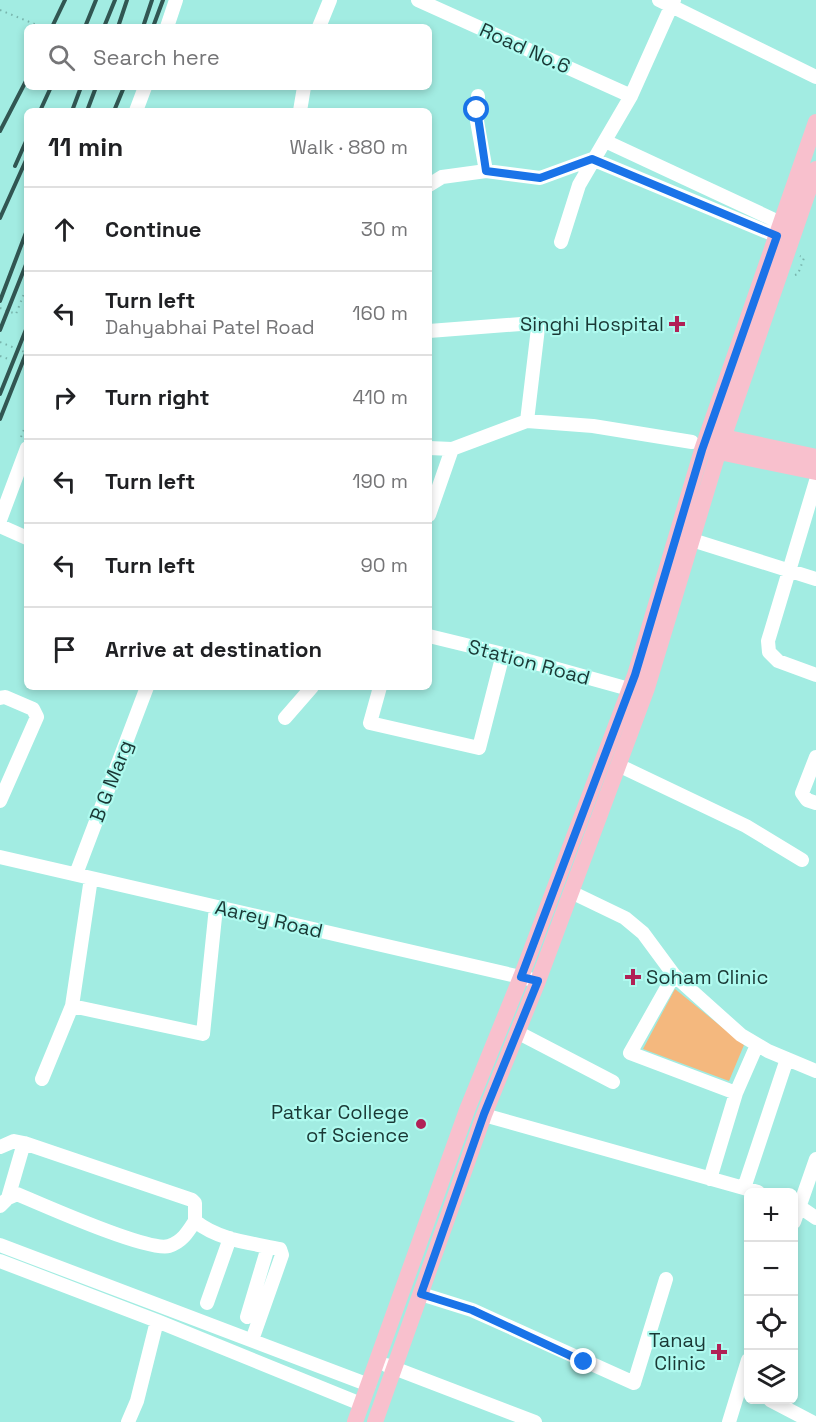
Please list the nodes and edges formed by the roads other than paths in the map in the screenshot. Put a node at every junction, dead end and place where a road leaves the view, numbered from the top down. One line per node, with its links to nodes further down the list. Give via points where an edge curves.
1 (176, 0): 5 (street)
2 (330, 0): 6 (street)
3 (418, 0): 11 (street, Road No.6)
4 (668, 2): 7 (street); 11 (street)
5 (168, 24)
6 (320, 24)
7 (816, 77)
8 (144, 90): 12 (street)
9 (304, 90): 13 (street)
10 (478, 96): 18 (street, via 477,121)
11 (631, 96): 15 (street)
12 (137, 108)
13 (300, 108)
14 (816, 122): 20 (main road)
15 (605, 141): 16 (street); 20 (street)
16 (592, 159): 18 (street, via 540,178); 20 (street); 21 (street, via 579,185)
17 (816, 169): 25 (main road)
18 (486, 171): 19 (street)
19 (436, 175)
20 (779, 229): 24 (main road)
21 (561, 243)
22 (432, 331): 23 (street, via 534,323 538,328)
23 (526, 421): 24 (street, via 593,426); 27 (street)
24 (701, 442): 25 (main road); 43 (main road)
25 (722, 443): 29 (main road); 30 (main road); 37 (main road)
26 (432, 448): 27 (street)
27 (452, 449): 32 (street)
28 (24, 456): 33 (street)
29 (816, 457)
30 (816, 472)
31 (816, 481): 35 (street)
32 (432, 506)
33 (0, 520)
34 (0, 526): 36 (street)
35 (809, 528): 38 (street)
36 (24, 537)
37 (692, 540): 38 (street); 50 (main road, via 650,679)
38 (789, 570): 39 (street); 42 (street, via 768,641 769,652 778,661)
39 (816, 579)
40 (432, 637): 41 (street, Station Road)
41 (503, 654): 43 (street, Station Road); 46 (street, via 479,748 370,723)
42 (816, 675)
43 (629, 689): 60 (main road)
44 (146, 690): 55 (street, B G Marg)
45 (309, 690): 48 (street)
46 (379, 690)
47 (0, 698): 51 (street, via 5,696 33,709 37,717)
48 (285, 718)
49 (816, 757): 52 (street, via 802,793)
50 (618, 765): 54 (street, via 747,826); 57 (main road)
51 (0, 801)
52 (816, 803)
53 (0, 857): 55 (street, Aarey Road)
54 (802, 860)
55 (76, 874): 56 (street, Aarey Road)
56 (91, 878): 58 (street, Aarey Road); 61 (street)
57 (571, 892): 59 (street, via 625,918 644,933); 60 (main road)
58 (216, 907): 60 (street, Aarey Road); 61 (street, via 203,1034)
59 (674, 975): 63 (street); 68 (street, via 630,1053)
60 (529, 979): 62 (main road); 90 (main road, via 467,1110)
61 (72, 1006): 66 (street)
62 (517, 1032): 67 (street); 69 (main road)
63 (757, 1045): 64 (street); 68 (street)
64 (787, 1059): 65 (street); 74 (street)
65 (816, 1071)
66 (42, 1079)
67 (613, 1082)
68 (736, 1093): 73 (street)
69 (484, 1114): 73 (street); 85 (main road)
70 (24, 1143): 71 (street, via 14,1141); 76 (street); 79 (street, via 192,1200)
71 (0, 1148)
72 (816, 1159): 75 (street)
73 (710, 1179): 74 (street)
74 (744, 1188)
75 (798, 1200)
76 (4, 1202): 79 (street, via 16,1194 143,1244 166,1247 186,1235)
77 (798, 1205): 78 (street)
78 (816, 1218)
79 (195, 1221): 80 (street)
80 (230, 1238): 82 (street); 86 (street)
81 (0, 1245): 89 (street)
82 (268, 1247): 87 (street); 89 (street, via 280,1249 282,1255)
83 (0, 1261): 88 (street)
84 (666, 1279): 85 (street, via 634,1383 472,1310)
85 (421, 1294): 90 (main road)
86 (207, 1303)
87 (247, 1317)
88 (157, 1321): 93 (street); 96 (street)
89 (252, 1340): 91 (street)
90 (386, 1365): 91 (main road); 95 (street); 98 (main road)
91 (369, 1385): 93 (main road)
92 (744, 1388): 100 (street)
93 (361, 1404): 97 (main road)
94 (778, 1404): 101 (street)
95 (514, 1418): 99 (street)
96 (128, 1422)
97 (355, 1422)
98 (375, 1422)
99 (535, 1422)
100 (729, 1422)
101 (812, 1422)

